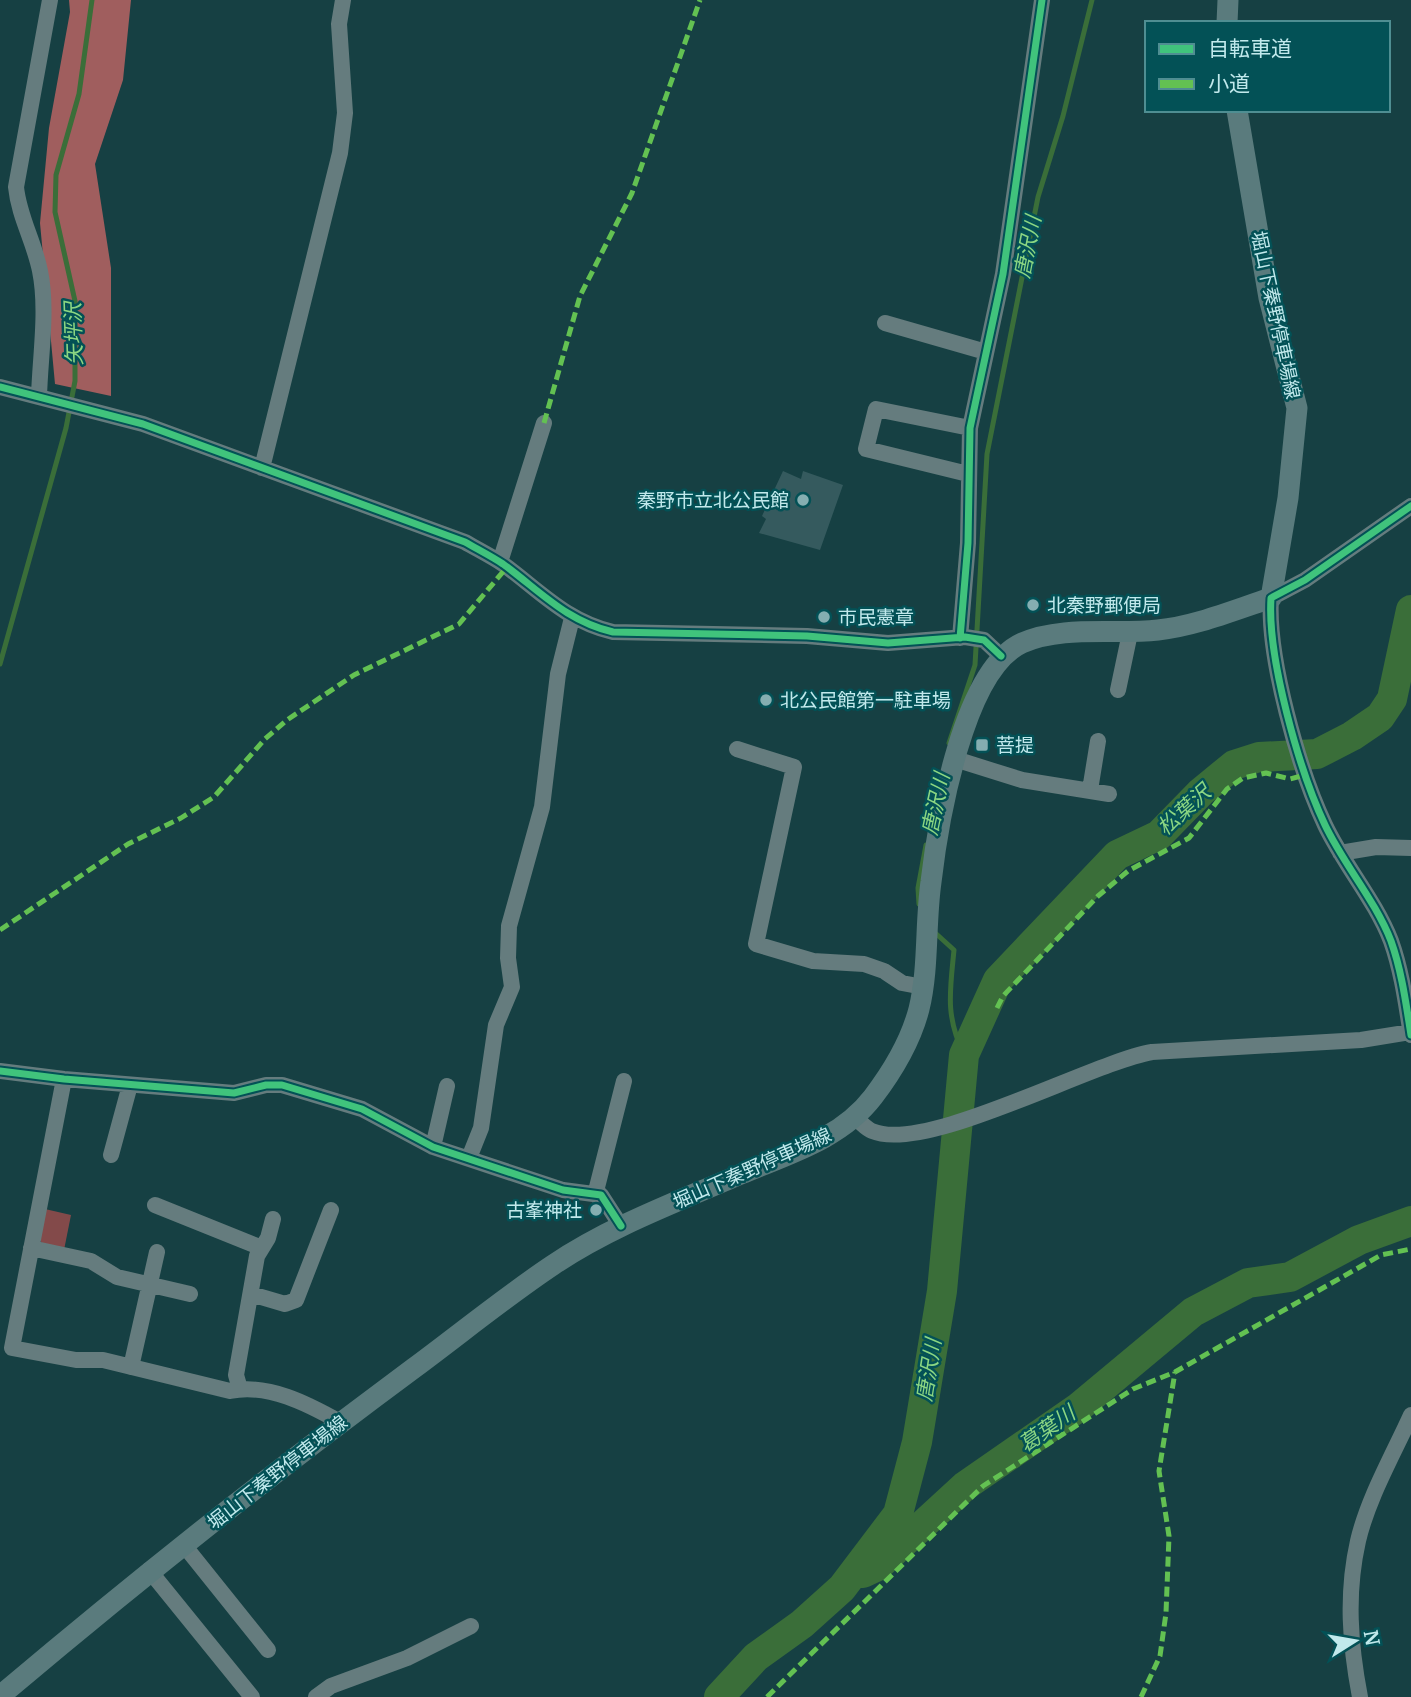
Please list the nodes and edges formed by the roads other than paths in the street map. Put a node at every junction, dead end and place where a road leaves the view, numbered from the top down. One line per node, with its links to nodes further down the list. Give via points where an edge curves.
1 (50, 0): 10 (street, via 16,187 18,210 42,287)
2 (343, 0): 13 (street, via 339,24 345,113 340,153)
3 (1042, 0): 8 (street, via 1003,274)
4 (1228, 0): 5 (main road)
5 (1227, 21)
6 (1237, 112): 17 (main road, 堀山下秦野停車場線, via 1269,298 1297,408 1290,485)
7 (885, 323): 8 (street)
8 (986, 352): 12 (street)
9 (0, 387): 10 (street)
10 (40, 397): 13 (street, via 142,424)
11 (544, 422): 16 (street)
12 (970, 428): 14 (street); 14 (street, via 876,409 866,449)
13 (262, 468): 16 (street, via 465,542)
14 (968, 474): 20 (street)
15 (1411, 506): 17 (street, via 1305,580)
16 (500, 562): 18 (street)
17 (1271, 598): 19 (main road, 堀山下秦野停車場線, via 1187,625); 29 (street, via 1272,647 1302,766)
18 (572, 618): 20 (street, via 613,632 807,636 888,643); 40 (street, via 558,674 542,807 509,926 512,987 496,1025 481,1128)
19 (1130, 633): 21 (main road, 堀山下秦野停車場線, via 1049,635); 22 (street)
20 (962, 638): 21 (street, via 984,640)
21 (1002, 656): 25 (main road, 堀山下秦野停車場線, via 986,677)
22 (1118, 690)
23 (1098, 741): 26 (street)
24 (737, 750): 30 (street, via 794,767 756,944 813,961 864,964 902,983)
25 (955, 759): 26 (street, via 1022,780); 30 (main road, 堀山下秦野停車場線, via 940,821)
26 (1090, 790): 27 (street)
27 (1109, 794)
28 (1411, 848): 29 (street)
29 (1340, 853): 31 (street, via 1390,940)
30 (923, 987): 37 (main road, 堀山下秦野停車場線, via 907,1042 876,1095)
31 (1411, 1033): 37 (street, via 1128,1056 1070,1082 927,1130 887,1134 871,1131)
32 (0, 1071): 33 (street)
33 (64, 1080): 35 (street); 46 (street)
34 (624, 1082): 41 (street)
35 (130, 1086): 38 (street, via 234,1093 282,1086 362,1110); 39 (street)
36 (447, 1086): 38 (street)
37 (856, 1118): 45 (main road, 堀山下秦野停車場線, via 813,1143)
38 (433, 1147): 40 (street)
39 (111, 1155)
40 (469, 1158): 41 (street, via 563,1191)
41 (596, 1195): 45 (street, via 601,1195)
42 (155, 1205): 47 (street)
43 (331, 1210): 51 (street, via 296,1300 285,1304)
44 (273, 1219): 47 (street)
45 (621, 1226): 55 (main road, 堀山下秦野停車場線, via 555,1264)
46 (31, 1248): 49 (street, via 91,1261 117,1277); 52 (street, via 12,1348)
47 (262, 1248): 51 (street)
48 (157, 1252): 49 (street)
49 (150, 1283): 50 (street); 52 (street)
50 (190, 1294)
51 (251, 1294): 53 (street, via 236,1375)
52 (131, 1367): 53 (street, via 230,1391)
53 (240, 1389): 55 (street, via 301,1400)
54 (1411, 1415): 63 (street, via 1359,1539 1351,1591 1351,1647)
55 (340, 1422): 56 (main road, 堀山下秦野停車場線)
56 (183, 1544): 57 (main road, 堀山下秦野停車場線); 59 (street)
57 (149, 1570): 60 (main road, 堀山下秦野停車場線); 61 (street)
58 (471, 1626): 62 (street, via 407,1658 331,1686)
59 (268, 1650)
60 (0, 1696)
61 (252, 1697)
62 (316, 1697)
63 (1360, 1697)

